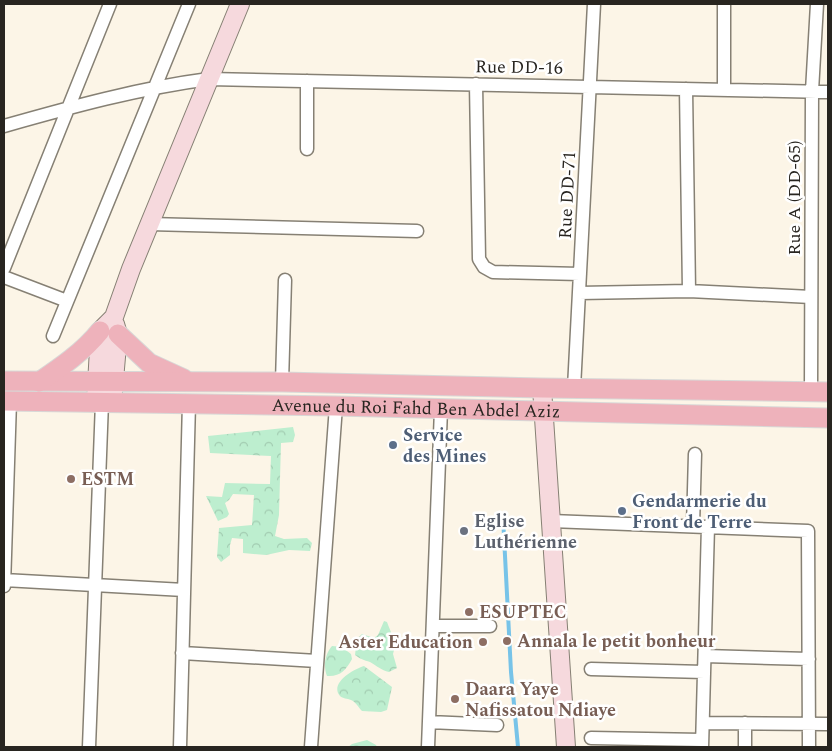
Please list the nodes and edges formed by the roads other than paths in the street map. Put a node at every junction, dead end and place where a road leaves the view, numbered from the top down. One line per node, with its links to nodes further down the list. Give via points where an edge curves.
1 (110, 4): 16 (street)
2 (189, 4): 11 (street)
3 (240, 4): 7 (main road)
4 (594, 4): 10 (street, Rue DD-71)
5 (724, 4): 13 (street)
6 (817, 4): 14 (street, Rue A (DD-65))
7 (209, 79): 8 (street, Rue DD-16); 11 (street, Rue DD-16); 19 (main road)
8 (307, 81): 9 (street, Rue DD-16); 18 (street)
9 (476, 84): 10 (street, Rue DD-16); 22 (street, via 479,259 493,272)
10 (591, 86): 12 (street, Rue DD-16); 22 (street, Rue DD-71)
11 (154, 89): 16 (street, Rue DD-16); 28 (street)
12 (686, 89): 13 (street, Rue DD-16); 25 (street)
13 (724, 90): 14 (street, Rue DD-16)
14 (812, 91): 15 (street, Rue DD-16); 27 (street, Rue A (DD-65))
15 (828, 92)
16 (69, 108): 17 (street, Rue DD-16); 21 (street)
17 (4, 126)
18 (308, 149)
19 (150, 224): 20 (street); 29 (main road)
20 (417, 231)
21 (4, 268)
22 (580, 274): 26 (street, Rue DD-71)
23 (4, 276): 28 (street)
24 (285, 280): 35 (street)
25 (689, 291): 26 (street); 27 (street)
26 (579, 293): 37 (street, Rue DD-71)
27 (811, 297): 38 (street, Rue A (DD-65))
28 (67, 301): 30 (street)
29 (111, 327): 32 (main road); 33 (main road); 34 (main road, via 149,363)
30 (52, 336)
31 (4, 381): 32 (main road, Avenue du Roi Fahd Ben Abdel Aziz)
32 (38, 382): 33 (main road, Avenue du Roi Fahd Ben Abdel Aziz)
33 (105, 382): 34 (main road, Avenue du Roi Fahd Ben Abdel Aziz); 40 (main road)
34 (192, 382): 35 (main road, Avenue du Roi Fahd Ben Abdel Aziz)
35 (282, 382): 36 (main road, Avenue du Roi Fahd Ben Abdel Aziz)
36 (542, 388): 37 (main road, Avenue du Roi Fahd Ben Abdel Aziz); 44 (main road)
37 (574, 388): 38 (main road, Avenue du Roi Fahd Ben Abdel Aziz)
38 (819, 392)
39 (7, 401): 40 (main road, Avenue du Roi Fahd Ben Abdel Aziz); 50 (street)
40 (103, 402): 41 (main road, Avenue du Roi Fahd Ben Abdel Aziz); 52 (street)
41 (189, 403): 42 (main road, Avenue du Roi Fahd Ben Abdel Aziz); 54 (street)
42 (336, 406): 43 (main road, Avenue du Roi Fahd Ben Abdel Aziz); 60 (street)
43 (442, 409): 44 (main road, Avenue du Roi Fahd Ben Abdel Aziz); 55 (street)
44 (544, 412): 45 (main road, Avenue du Roi Fahd Ben Abdel Aziz); 47 (main road)
45 (828, 418)
46 (695, 454): 48 (street)
47 (551, 521): 48 (street); 75 (main road)
48 (693, 526): 49 (street)
49 (708, 526): 58 (street); 59 (street, via 808,530)
50 (5, 533): 51 (street)
51 (4, 580): 52 (street); 53 (street)
52 (95, 585): 54 (street); 71 (street)
53 (4, 586)
54 (184, 590): 57 (street)
55 (432, 626): 56 (street); 63 (street)
56 (490, 626)
57 (182, 653): 60 (street); 72 (street)
58 (705, 656): 59 (street); 62 (street)
59 (809, 659): 66 (street)
60 (318, 661): 73 (street)
61 (591, 669): 62 (street)
62 (704, 672): 64 (street)
63 (429, 722): 68 (street); 74 (street)
64 (703, 723): 65 (street); 70 (street)
65 (745, 723): 66 (street); 76 (street)
66 (809, 724): 67 (street); 77 (street)
67 (828, 724)
68 (497, 725)
69 (591, 738): 70 (street)
70 (702, 744)
71 (89, 747)
72 (180, 747)
73 (311, 747)
74 (428, 747)
75 (566, 747)
76 (745, 747)
77 (809, 747)

